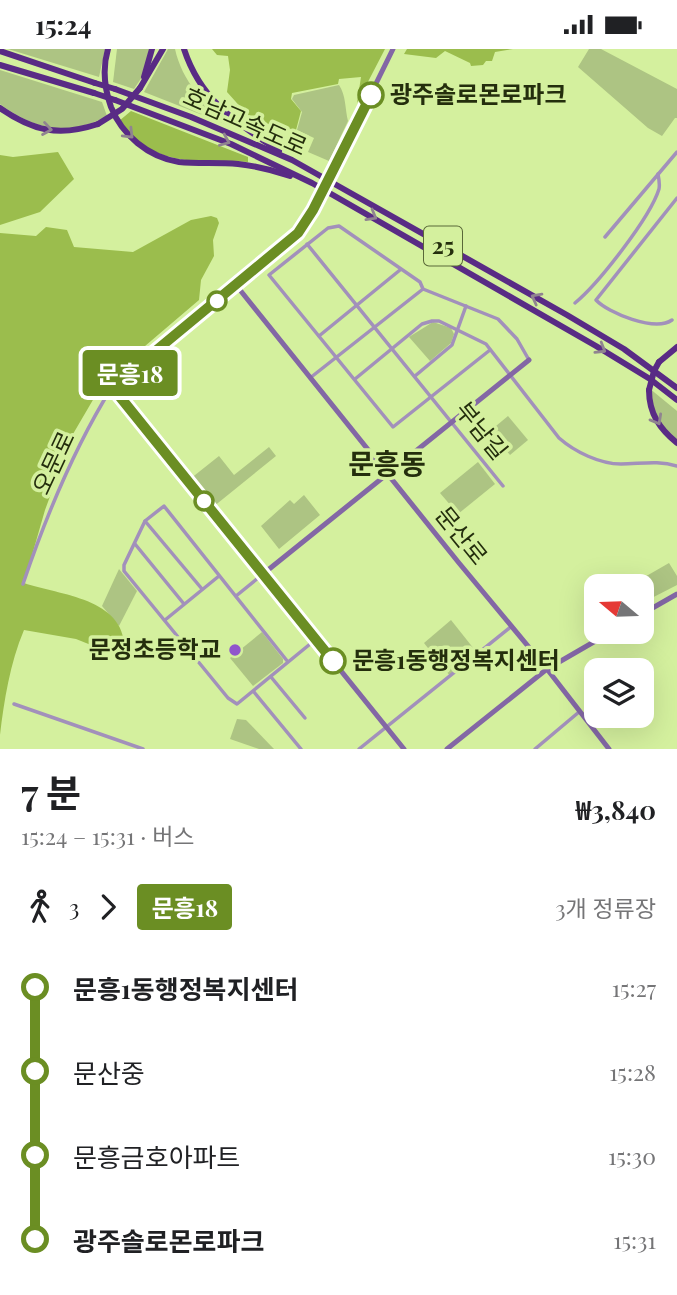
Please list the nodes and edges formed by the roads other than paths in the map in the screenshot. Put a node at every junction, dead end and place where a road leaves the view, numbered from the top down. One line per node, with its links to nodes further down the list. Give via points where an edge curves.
1 (108, 49): 13 (highway, one-way to 13, via 104,69 114,116 146,149 178,162 260,167)
2 (152, 49): 8 (highway)
3 (163, 49): 8 (highway)
4 (184, 49): 11 (highway, via 208,96)
5 (393, 49): 18 (street, 오문로, bridge, via 298,233)
6 (0, 51): 11 (highway, 호남고속도로 / 25, bridge, via 191,117)
7 (0, 65): 13 (highway, 호남고속도로 / 25, one-way to 13, bridge, via 115,100 231,144)
8 (140, 88): 9 (highway, one-way to 8, bridge, via 44,130 82,130 122,109)
9 (0, 109)
10 (677, 152): 12 (street)
11 (292, 160): 37 (highway, 호남고속도로 / 25, one-way to 11, via 567,315)
12 (658, 174): 15 (street); 20 (street, via 660,187 642,221)
13 (312, 183): 39 (highway, 호남고속도로 / 25, one-way to 39, via 596,346)
14 (677, 198): 23 (street, via 596,300 632,319 662,325)
15 (605, 237)
16 (307, 244): 17 (street, via 328,228 339,226); 21 (street, 부남길); 26 (street, via 269,275)
17 (400, 270): 19 (street); 21 (street)
18 (236, 285): 34 (street, 문산로); 36 (street, 오문로)
19 (423, 289): 22 (street); 24 (street)
20 (575, 303)
21 (357, 306): 24 (street, 부남길); 26 (street)
22 (466, 306): 25 (street); 31 (street, via 498,319)
23 (672, 320)
24 (375, 327): 28 (street, 부남길); 30 (street)
25 (457, 330): 28 (street, via 439,321 427,322); 29 (street, via 479,339); 33 (street, via 452,345)
26 (319, 335): 30 (street)
27 (677, 347): 41 (highway, one-way to 41, bridge, via 659,362 649,390 654,417)
28 (392, 348): 33 (street, 부남길); 35 (street)
29 (490, 350): 32 (street); 38 (street, 부남길)
30 (337, 357): 34 (street); 35 (street)
31 (529, 360): 32 (street)
32 (511, 375): 40 (street); 42 (street, via 559,438 578,450 613,463)
33 (415, 376): 38 (street, 부남길)
34 (310, 378): 43 (street, 문산로)
35 (355, 379): 38 (street, via 393,427)
36 (112, 387): 47 (street); 49 (street, 오문로, via 69,469)
37 (677, 388)
38 (432, 397): 40 (street, 부남길)
39 (677, 400)
40 (452, 421): 43 (street); 44 (street, 부남길)
41 (677, 443)
42 (677, 466)
43 (388, 474): 47 (street); 56 (street, 문산로)
44 (503, 486)
45 (145, 521): 46 (street); 48 (street, via 164,506); 50 (street)
46 (135, 544): 53 (street); 55 (street, via 124,571)
47 (263, 574): 52 (street); 57 (street)
48 (219, 576): 50 (street); 52 (street)
49 (23, 584)
50 (202, 589): 53 (street)
51 (677, 594): 54 (street)
52 (236, 596): 59 (street)
53 (184, 604): 55 (street)
54 (654, 607)
55 (165, 620): 62 (street, via 228,698 237,704)
56 (512, 626): 60 (street, 문산로); 66 (street)
57 (315, 640): 59 (street); 66 (street)
58 (590, 644): 60 (street)
59 (288, 662): 61 (street)
60 (547, 669): 64 (street, 문산로); 71 (street)
61 (271, 677): 62 (street); 65 (street)
62 (254, 692): 68 (street)
63 (14, 704): 67 (street)
64 (579, 712): 72 (street); 73 (street, 문산로)
65 (305, 719)
66 (386, 728): 69 (street); 70 (street)
67 (143, 749)
68 (301, 749)
69 (359, 749)
70 (404, 749)
71 (447, 749)
72 (535, 749)
73 (609, 749)

